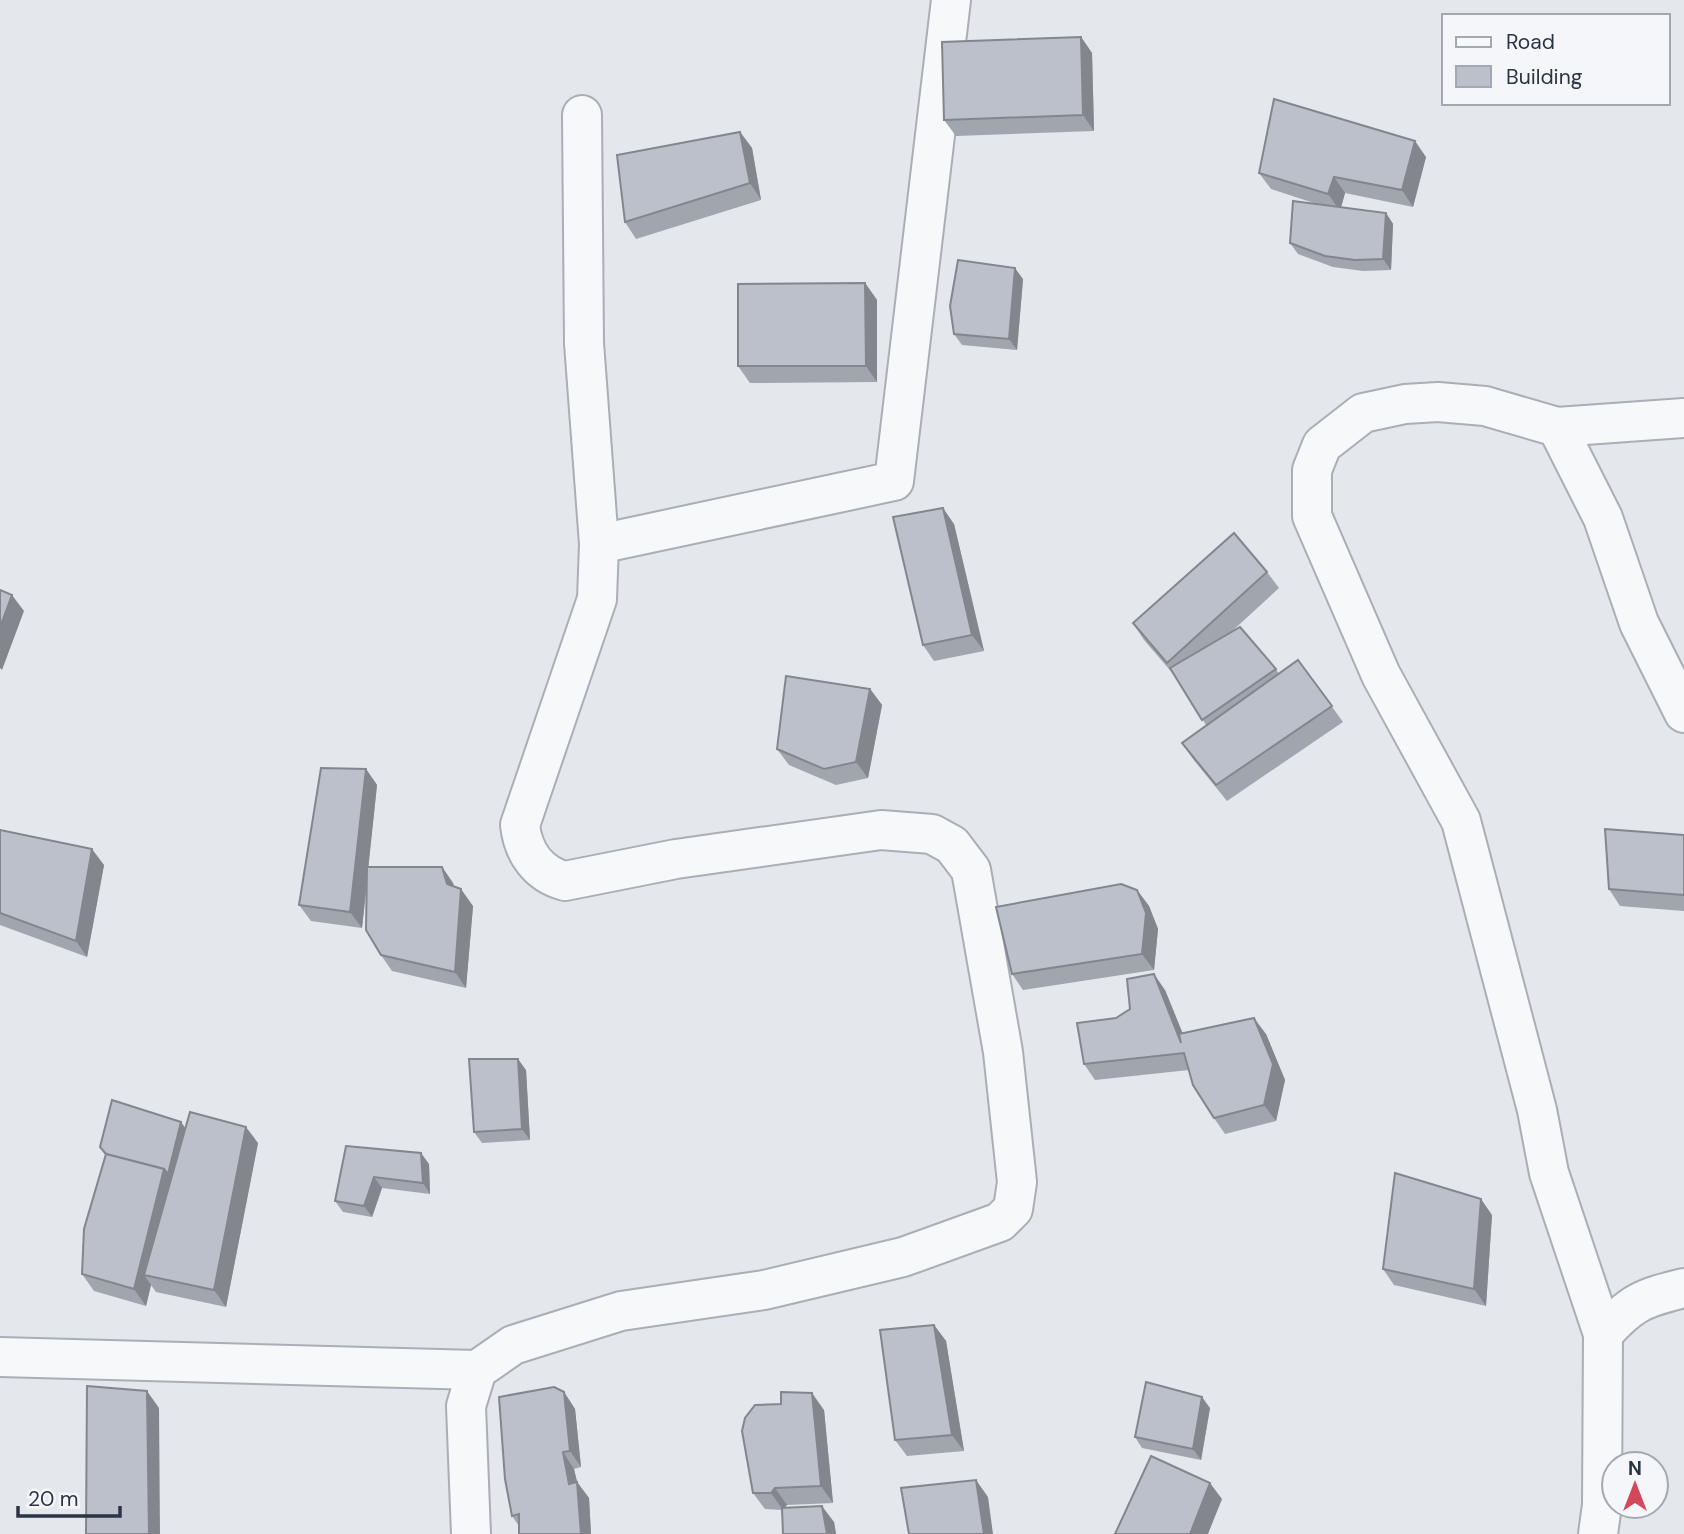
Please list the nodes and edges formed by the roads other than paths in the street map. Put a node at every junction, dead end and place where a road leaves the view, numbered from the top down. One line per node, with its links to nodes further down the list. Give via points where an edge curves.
1 (951, 0): 5 (street, via 894,481)
2 (582, 115): 5 (street, via 584,343)
3 (1684, 418): 4 (street)
4 (1557, 427): 6 (street, via 1603,518 1639,623); 8 (street, via 1485,406 1450,403 1405,404 1363,413 1322,445 1312,470 1312,516 1381,676 1461,821 1537,1110 1549,1173)
5 (600, 544): 10 (street, via 597,599 520,825 523,846 549,877 565,881 676,859 881,830 932,834 952,845 971,870 1003,1052 1017,1182 1013,1209 1000,1222 903,1258 764,1290 621,1311 513,1345)
6 (1684, 713)
7 (1684, 1288): 8 (street, via 1626,1308)
8 (1603, 1334): 12 (street)
9 (0, 1357): 10 (street)
10 (477, 1370): 11 (street, via 466,1406)
11 (471, 1534)
12 (1598, 1534)

